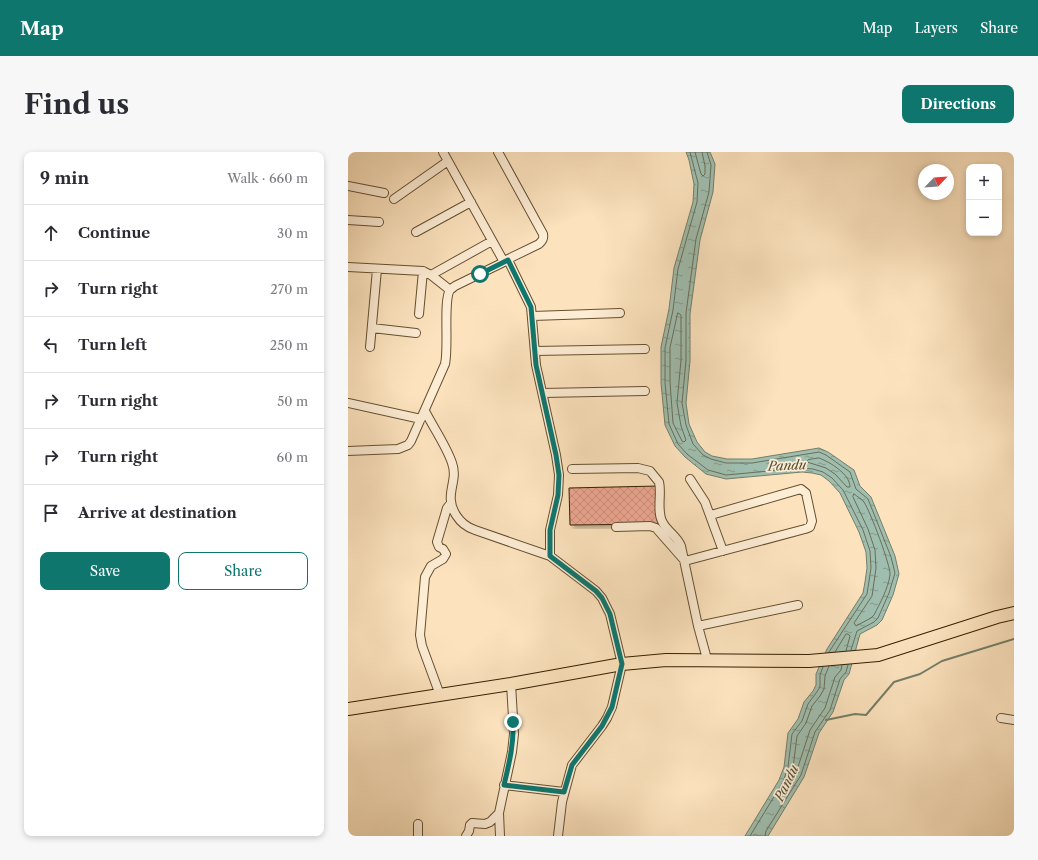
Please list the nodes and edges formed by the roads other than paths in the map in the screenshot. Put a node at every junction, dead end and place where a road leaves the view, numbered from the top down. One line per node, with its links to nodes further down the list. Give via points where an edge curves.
1 (443, 152): 3 (street)
2 (498, 152): 12 (street, via 543,234 539,244)
3 (448, 161): 6 (street); 7 (street)
4 (348, 186): 5 (street)
5 (384, 193)
6 (394, 199)
7 (471, 202): 10 (street); 11 (street)
8 (348, 220): 9 (street)
9 (379, 222)
10 (416, 232)
11 (492, 241): 12 (street); 15 (street)
12 (506, 261): 16 (street); 19 (street, via 529,301)
13 (348, 268): 14 (street)
14 (377, 269): 15 (street); 20 (street)
15 (427, 273): 16 (street); 18 (street)
16 (450, 290): 28 (street, via 447,301 447,357)
17 (620, 313): 19 (street)
18 (419, 314)
19 (533, 316): 24 (street)
20 (372, 328): 21 (street); 22 (street)
21 (416, 333)
22 (370, 347)
23 (645, 349): 24 (street)
24 (535, 351): 26 (street)
25 (645, 391): 26 (street)
26 (542, 393): 37 (street, via 559,475 558,495 550,530)
27 (348, 403): 29 (street)
28 (425, 411): 29 (street); 33 (street, via 452,463 454,475)
29 (421, 419): 30 (street, via 411,441 404,447)
30 (348, 451)
31 (572, 469): 38 (street, via 638,468 650,471 659,482 661,519 680,542)
32 (690, 479): 34 (street, via 700,492)
33 (450, 503): 37 (street, via 458,518 468,527); 45 (street, via 437,542 446,554 443,559 431,566 425,577 420,635)
34 (711, 515): 36 (street); 36 (street, via 797,489 806,493 812,521 810,527)
35 (616, 527): 38 (street, via 656,528)
36 (723, 551): 38 (street)
37 (550, 556): 43 (street, via 602,598 610,614)
38 (685, 561): 41 (street)
39 (798, 605): 41 (street)
40 (1014, 613): 42 (highway, via 878,654 809,661)
41 (698, 626): 42 (street)
42 (707, 659): 43 (highway)
43 (622, 664): 44 (highway); 50 (street, via 612,707 602,726 572,765)
44 (511, 684): 45 (highway); 49 (street, via 514,734)
45 (440, 695): 46 (highway)
46 (348, 709)
47 (1001, 718): 48 (street)
48 (1014, 720)
49 (504, 785): 50 (street); 51 (street)
50 (564, 792): 56 (street)
51 (499, 813): 54 (street, via 485,824 472,823); 55 (street)
52 (418, 824): 53 (street)
53 (418, 836)
54 (466, 836)
55 (500, 836)
56 (558, 836)

